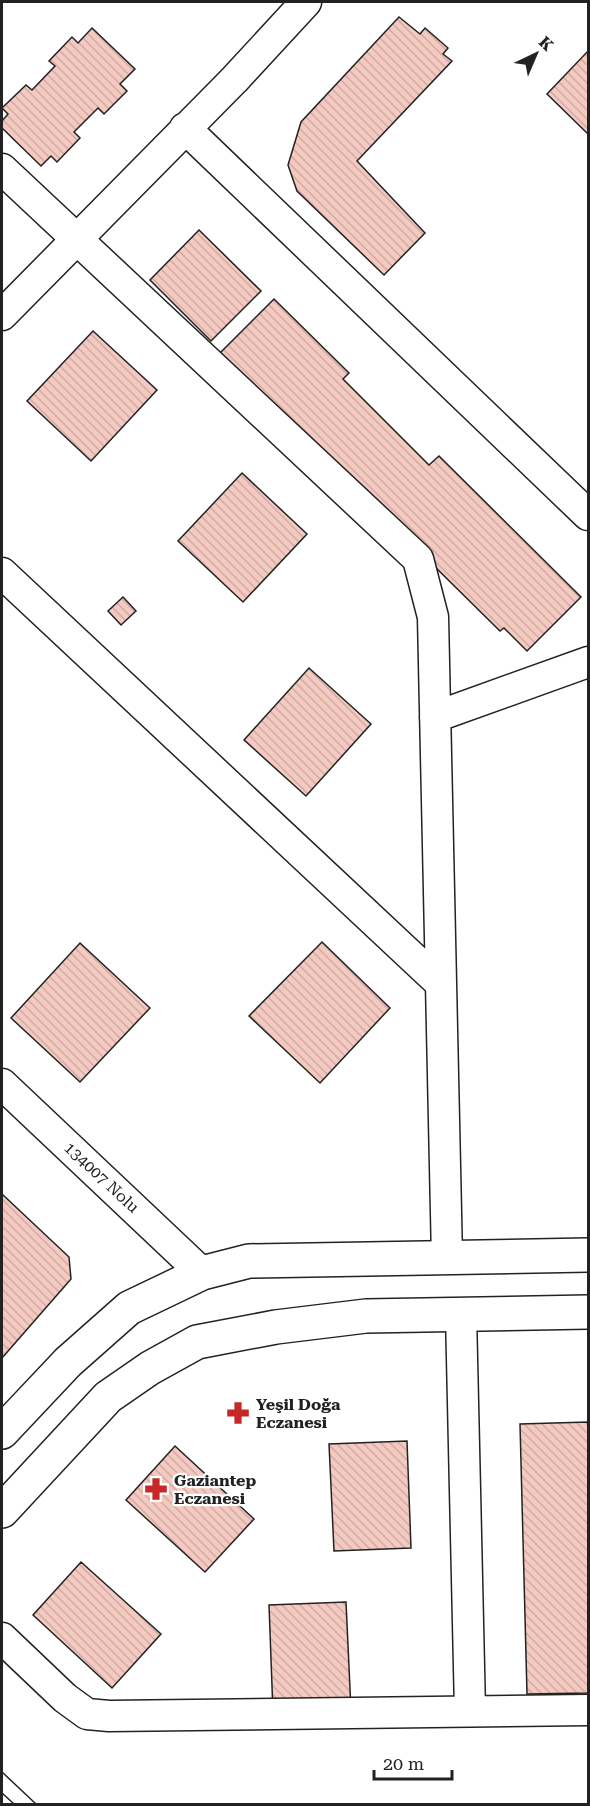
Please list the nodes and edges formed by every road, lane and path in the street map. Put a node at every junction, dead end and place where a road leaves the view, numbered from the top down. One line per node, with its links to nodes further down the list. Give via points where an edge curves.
1 (306, 2): 2 (street)
2 (185, 128): 4 (street); 6 (street)
3 (2, 168): 4 (street)
4 (75, 239): 5 (street); 9 (street, via 418,559 433,617)
5 (2, 315)
6 (588, 515)
7 (2, 573): 10 (street)
8 (588, 662): 9 (street)
9 (435, 717): 10 (street)
10 (441, 984): 13 (street)
11 (2, 1084): 14 (street, 134007 Nolu)
12 (588, 1255): 13 (main road)
13 (447, 1258): 14 (main road, via 249,1261)
14 (201, 1273): 17 (main road, via 129,1308 68,1362)
15 (588, 1312): 16 (main road)
16 (461, 1314): 18 (main road, via 366,1316 197,1342 108,1397); 21 (street)
17 (2, 1432)
18 (2, 1511)
19 (2, 1638): 21 (street, via 87,1714)
20 (588, 1710): 21 (street)
21 (470, 1711)

